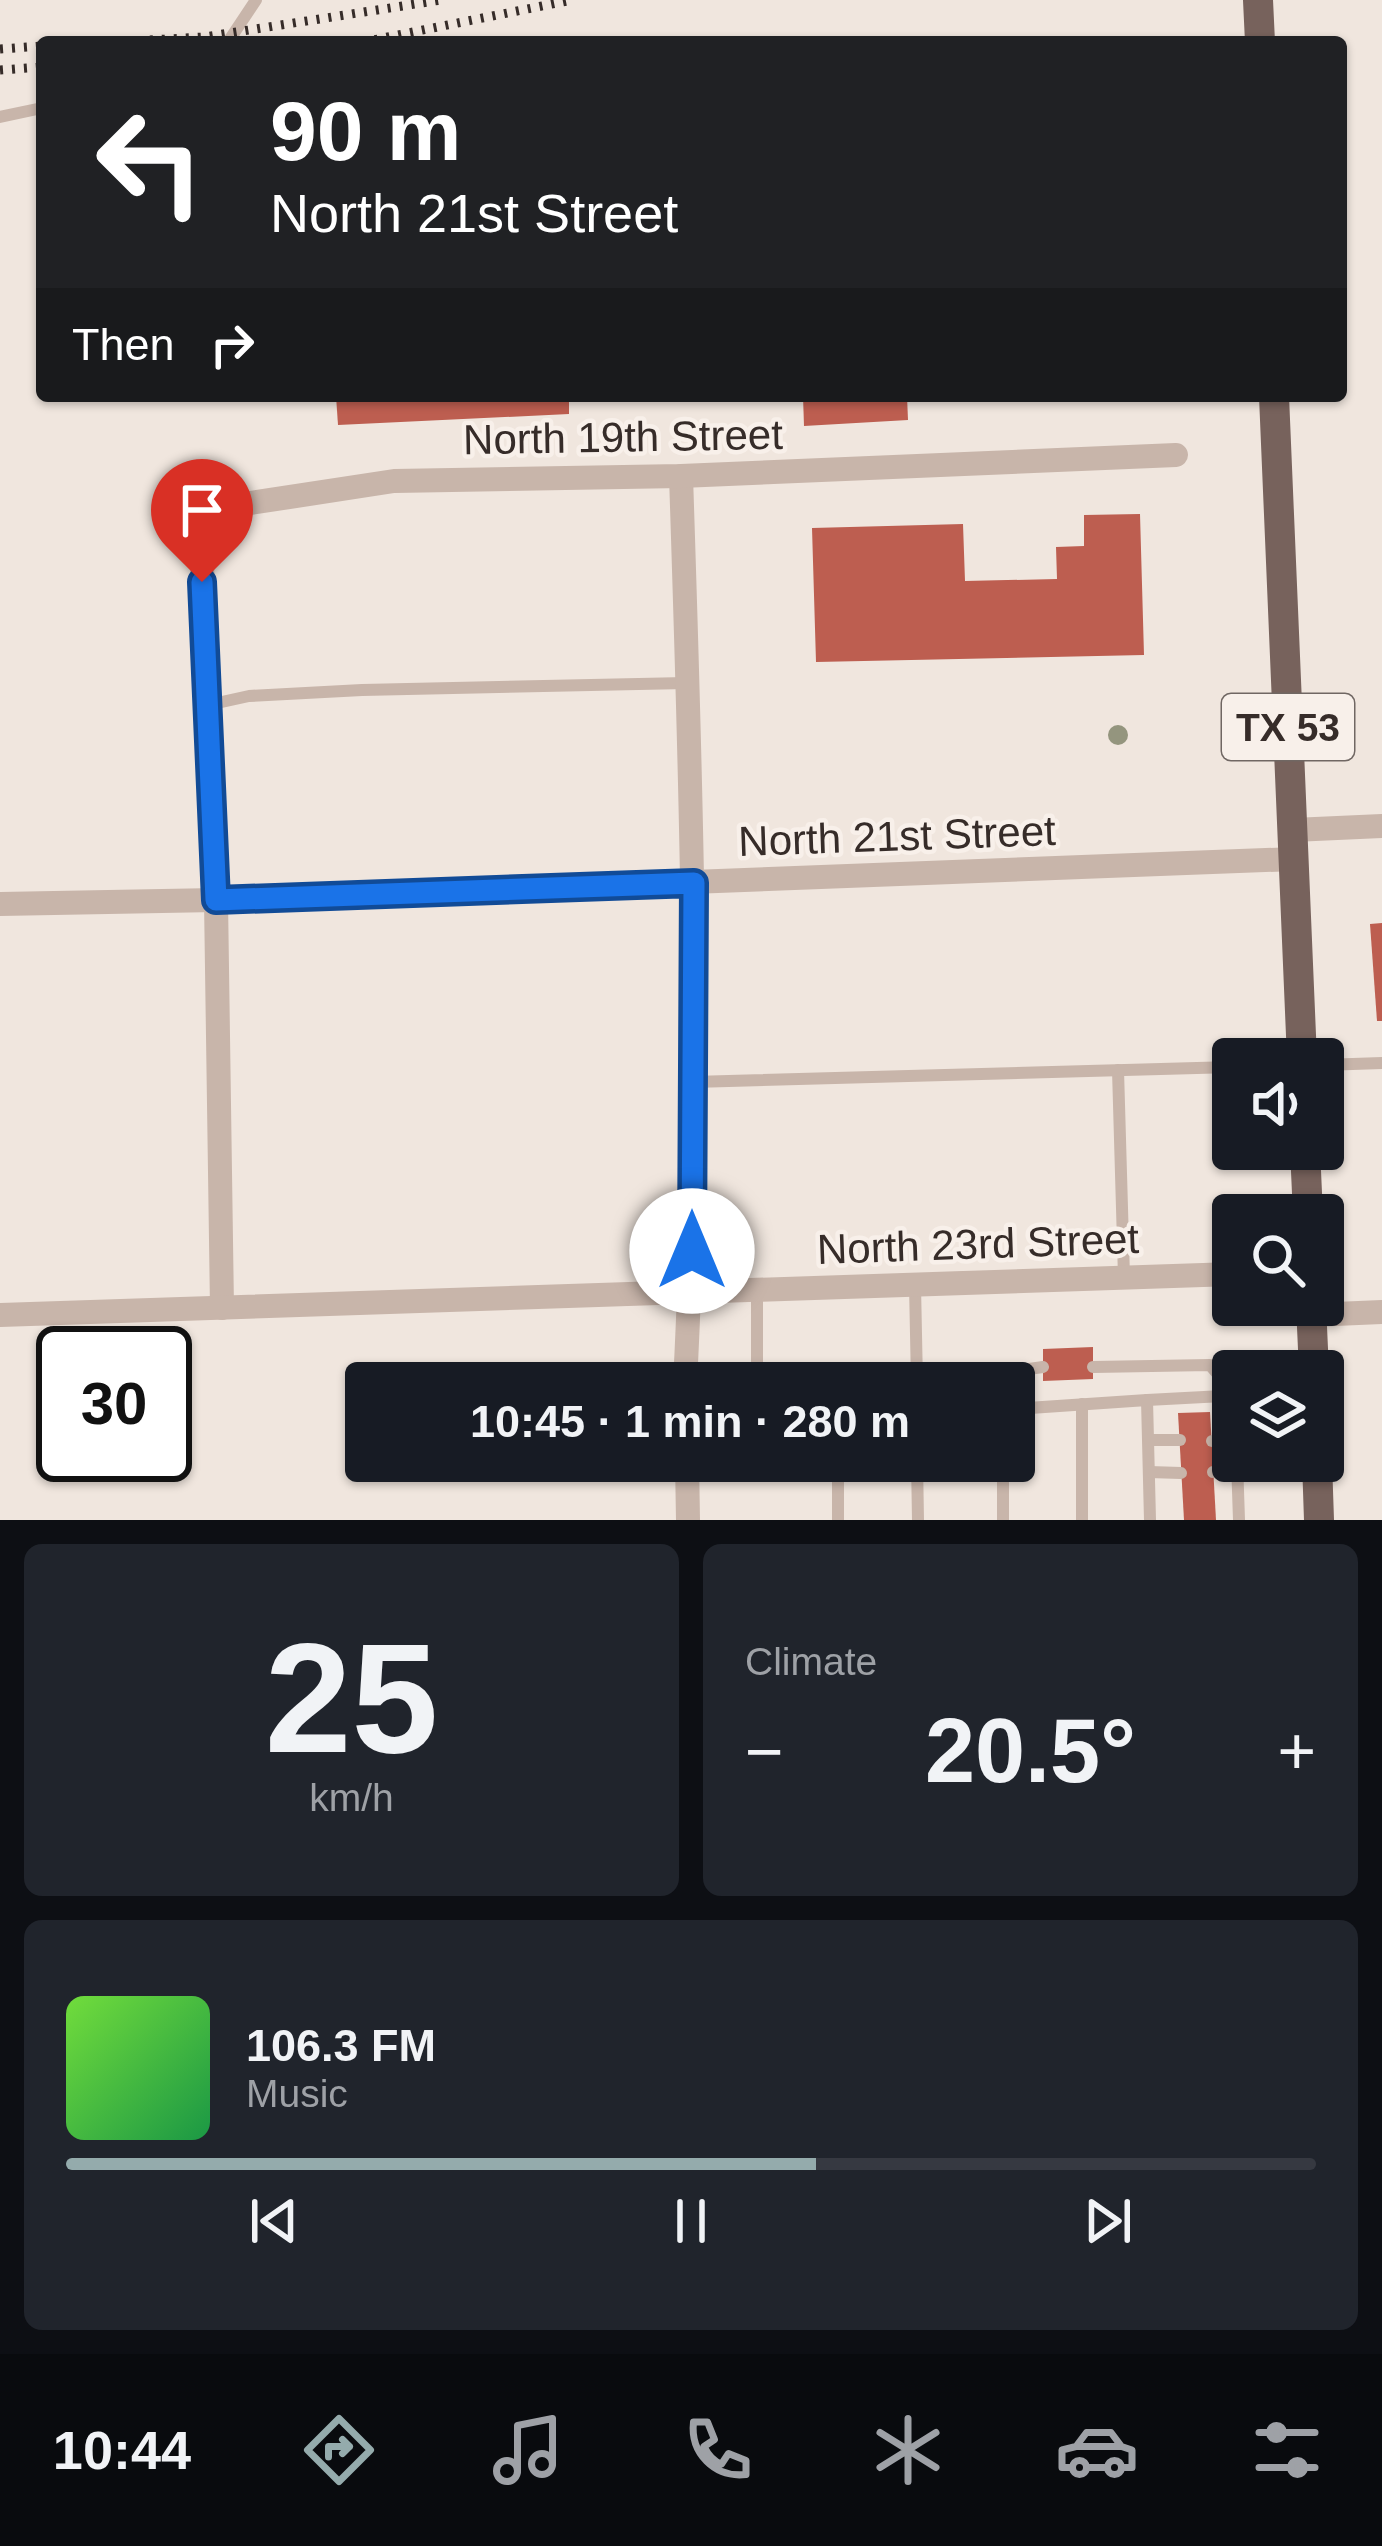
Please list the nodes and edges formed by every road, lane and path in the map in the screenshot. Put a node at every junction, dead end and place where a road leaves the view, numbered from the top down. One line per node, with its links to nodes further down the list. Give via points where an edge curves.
1 (256, 0): 2 (lane)
2 (232, 36)
3 (36, 108): 4 (lane)
4 (0, 117)
5 (1274, 402): 11 (main road, TX 53)
6 (1176, 455): 7 (street, North 19th Street)
7 (680, 476): 8 (street); 9 (street, North 19th Street, via 394,481 218,508 201,541)
8 (688, 683): 9 (lane, via 362,690); 12 (street)
9 (208, 705): 13 (street)
10 (1382, 826): 11 (street, North 21st Street)
11 (1293, 844): 12 (street, North 21st Street); 15 (main road, TX 53)
12 (694, 883): 13 (street, North 21st Street); 20 (street)
13 (216, 900): 14 (street, North 21st Street); 26 (street)
14 (0, 904)
15 (1301, 1038)
16 (1382, 1063): 17 (lane)
17 (1344, 1064)
18 (1212, 1068): 19 (lane)
19 (1118, 1070): 20 (lane); 22 (lane)
20 (693, 1082): 25 (street)
21 (1212, 1275): 22 (street, North 23rd Street)
22 (1124, 1278): 23 (street, North 23rd Street)
23 (915, 1285): 24 (street, North 23rd Street); 32 (lane)
24 (757, 1291): 25 (street, North 23rd Street); 31 (lane)
25 (692, 1293): 26 (street, North 23rd Street); 30 (street)
26 (222, 1308): 29 (street, North 23rd Street)
27 (1344, 1311): 28 (street)
28 (1382, 1312)
29 (0, 1315)
30 (687, 1362)
31 (757, 1362)
32 (917, 1362)
33 (1043, 1367): 36 (lane)
34 (1093, 1367): 35 (lane)
35 (1212, 1367)
36 (1035, 1368)
37 (1212, 1397): 38 (lane)
38 (1147, 1400): 39 (lane); 41 (lane)
39 (1082, 1404): 40 (lane); 55 (lane)
40 (1035, 1407)
41 (1148, 1440): 42 (lane); 43 (lane)
42 (1180, 1440)
43 (1149, 1472): 44 (lane); 56 (lane)
44 (1181, 1473)
45 (687, 1482): 51 (street)
46 (838, 1482): 52 (lane)
47 (917, 1482): 53 (lane)
48 (1003, 1482): 54 (lane)
49 (1238, 1482): 57 (lane)
50 (1317, 1482): 58 (main road)
51 (688, 1520)
52 (838, 1520)
53 (918, 1520)
54 (1003, 1520)
55 (1082, 1520)
56 (1150, 1520)
57 (1239, 1520)
58 (1318, 1520)

